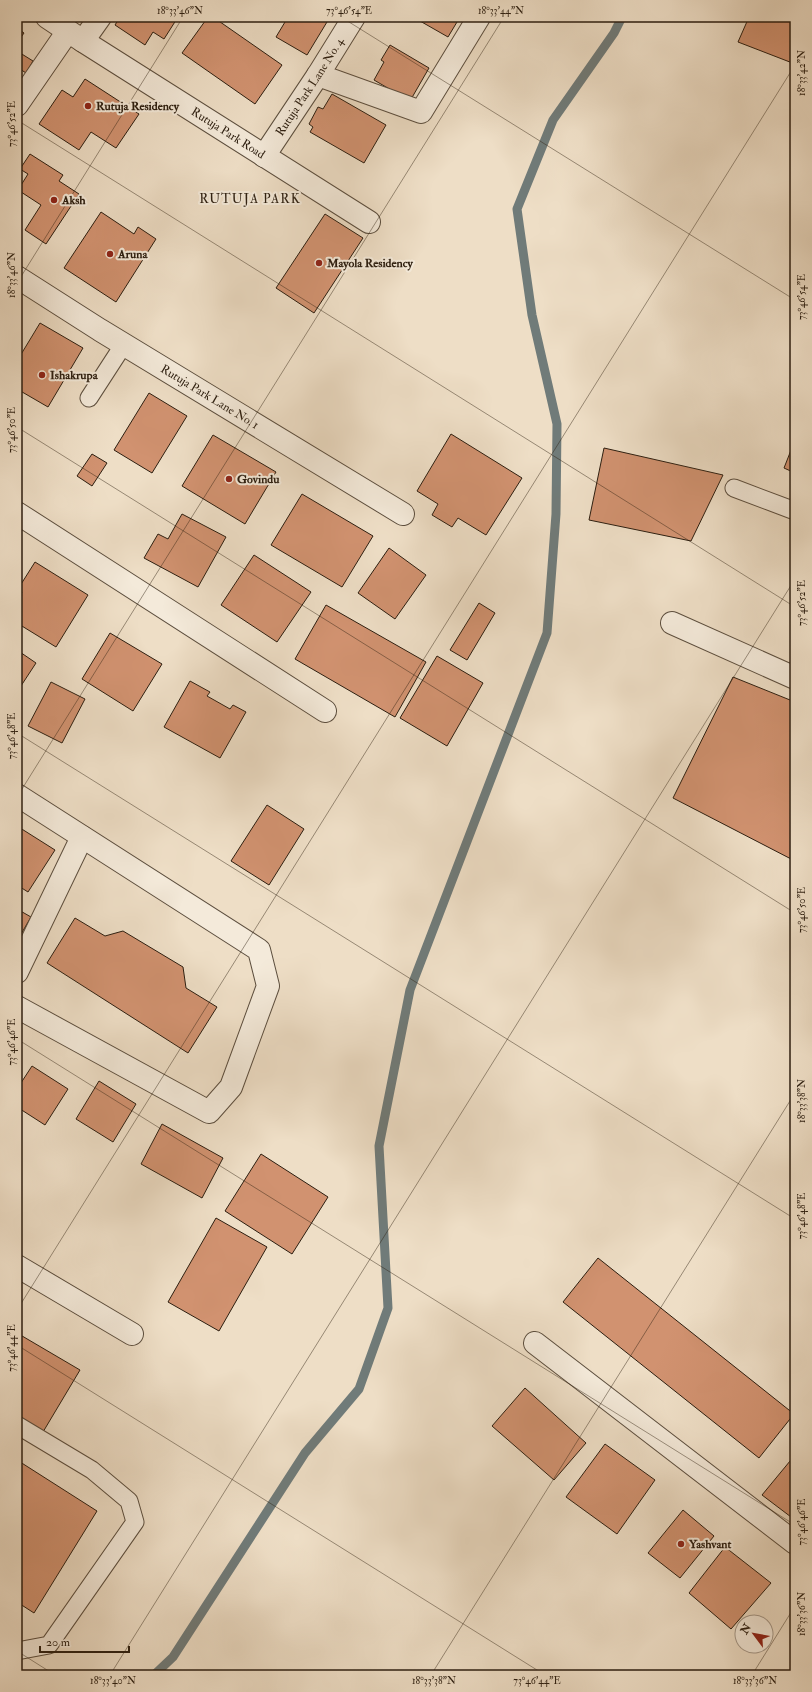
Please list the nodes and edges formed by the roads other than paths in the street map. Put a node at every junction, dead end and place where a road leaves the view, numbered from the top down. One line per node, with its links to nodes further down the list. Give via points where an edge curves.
1 (47, 17): 5 (street, Rutuja Park Road)
2 (100, 17): 5 (street)
3 (354, 17): 6 (street, Rutuja Park Lane No. 4)
4 (480, 17): 6 (street, via 421,112)
5 (75, 36): 7 (street); 8 (street, Rutuja Park Road)
6 (318, 75): 8 (street, Rutuja Park Lane No. 4)
7 (17, 105)
8 (264, 156): 9 (street, Rutuja Park Road)
9 (369, 222)
10 (17, 277): 11 (street, Rutuja Park Lane No. 1)
11 (124, 344): 12 (lane); 16 (street, Rutuja Park Lane No. 1)
12 (89, 398)
13 (734, 488): 14 (lane)
14 (795, 511)
15 (17, 513): 19 (street)
16 (403, 514)
17 (672, 623): 18 (street)
18 (795, 678)
19 (325, 711)
20 (17, 795): 21 (street)
21 (82, 837): 22 (street); 23 (street, via 259,950 268,986 231,1087 210,1112)
22 (17, 972)
23 (17, 1007)
24 (17, 1266): 25 (street)
25 (132, 1334)
26 (535, 1343): 28 (street)
27 (17, 1424): 29 (lane, via 92,1470 129,1501 135,1522 49,1645)
28 (795, 1543)
29 (17, 1651)

